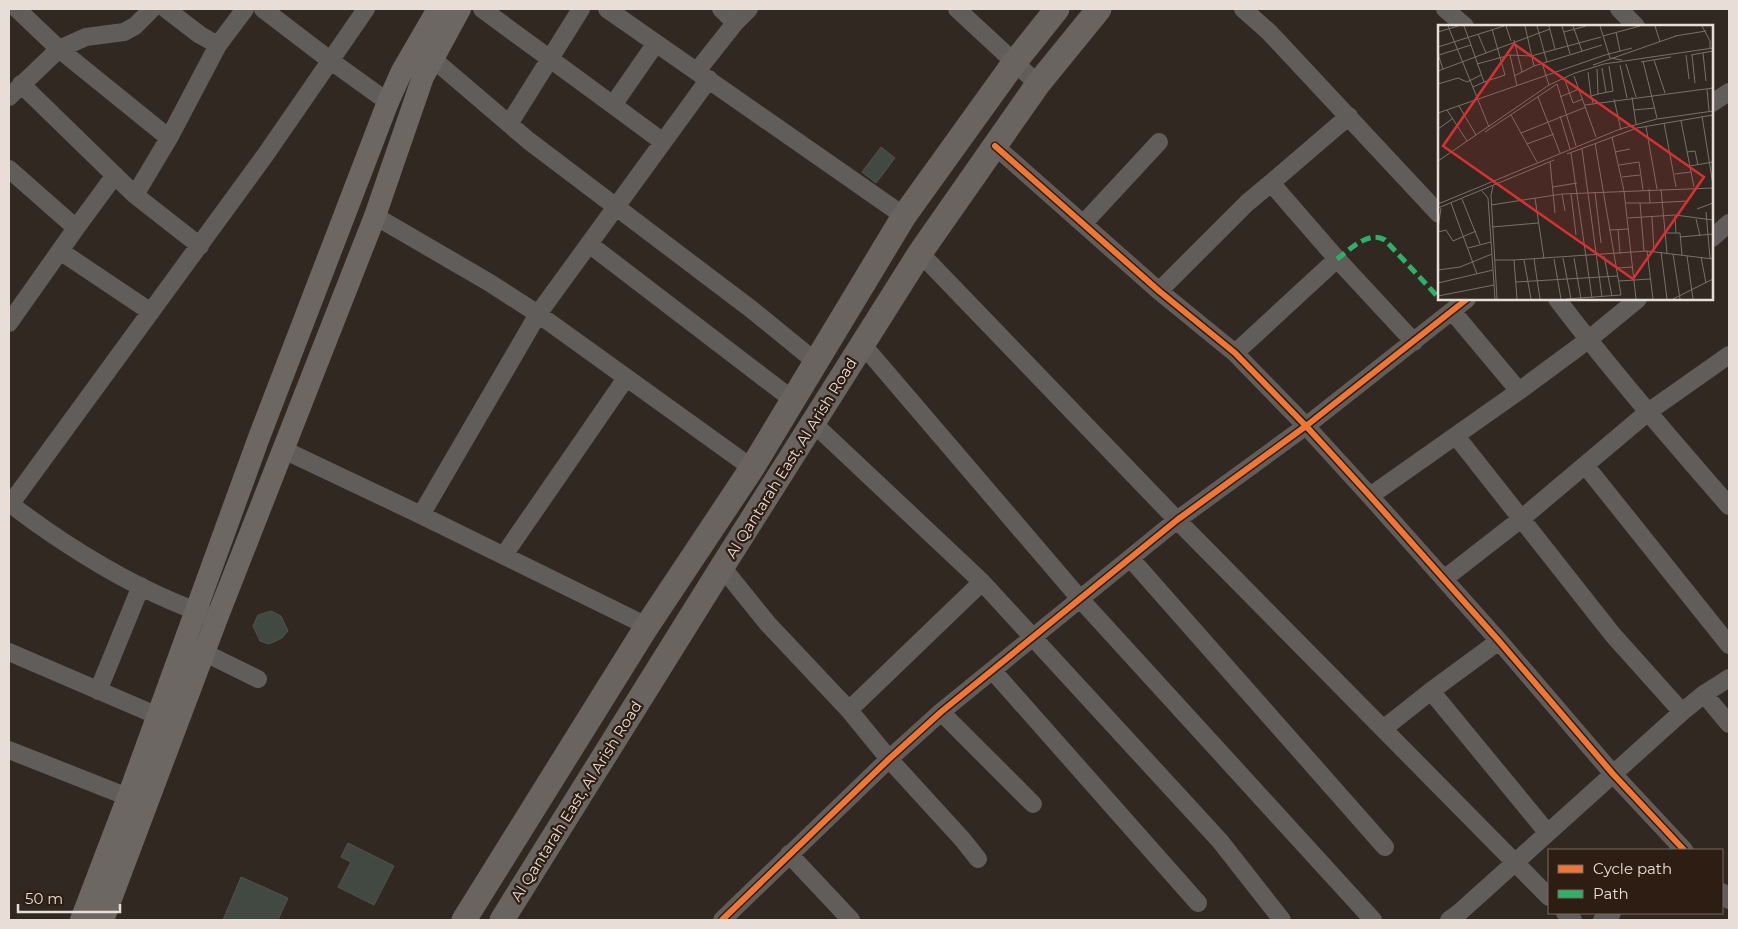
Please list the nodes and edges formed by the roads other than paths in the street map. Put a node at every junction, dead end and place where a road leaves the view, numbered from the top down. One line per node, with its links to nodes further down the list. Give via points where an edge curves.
1 (16, 9): 25 (street)
2 (152, 9): 25 (street, via 124,32 86,37)
3 (166, 9): 24 (street)
4 (245, 9): 24 (street)
5 (264, 9): 28 (street)
6 (366, 9): 28 (street)
7 (438, 9): 36 (main road)
8 (460, 9): 27 (main road)
9 (482, 9): 26 (street)
10 (580, 9): 26 (street)
11 (607, 9): 23 (street)
12 (721, 9): 20 (street)
13 (749, 9): 20 (street)
14 (956, 9): 29 (street)
15 (1057, 9): 29 (highway, Al Qantarah East, Al Arish Road)
16 (1099, 9): 32 (highway, Al Qantarah East, Al Arish Road)
17 (1243, 9): 38 (street)
18 (1445, 9): 21 (street)
19 (1619, 9): 22 (street)
20 (735, 23): 30 (street)
21 (1464, 25)
22 (1635, 25)
23 (656, 43): 30 (street); 37 (street)
24 (218, 45): 40 (street)
25 (58, 49): 31 (street); 40 (street)
26 (550, 57): 37 (street); 39 (street)
27 (433, 59): 39 (street); 50 (main road, via 423,77)
28 (331, 61): 36 (street); 57 (street)
29 (1014, 63): 32 (street); 51 (highway, Al Qantarah East, Al Arish Road)
30 (703, 75): 41 (street); 51 (street)
31 (21, 84): 34 (street); 45 (street)
32 (1038, 84): 43 (highway, Al Qantarah East, Al Arish Road)
33 (1729, 92): 35 (street)
34 (9, 97)
35 (1713, 101)
36 (388, 102): 98 (main road)
37 (614, 105): 41 (street)
38 (1349, 116): 46 (street); 49 (street)
39 (509, 124): 48 (street)
40 (169, 138): 47 (street)
41 (663, 142): 48 (street)
42 (1159, 142): 53 (street)
43 (995, 146): 53 (street); 59 (highway, Al Qantarah East, Al Arish Road)
44 (9, 169): 54 (street)
45 (115, 176): 47 (street); 54 (street)
46 (1270, 183): 60 (street); 61 (street)
47 (135, 195): 57 (street)
48 (616, 208): 56 (street); 74 (street)
49 (1438, 213)
50 (375, 216): 67 (street, via 490,282); 82 (main road)
51 (904, 216): 74 (highway, Al Qantarah East, Al Arish Road)
52 (1729, 223): 55 (street)
53 (1083, 224): 61 (street)
54 (76, 228): 58 (street)
55 (1713, 237)
56 (589, 244): 67 (street); 77 (street)
57 (200, 246): 66 (street)
58 (60, 251): 66 (street); 68 (street)
59 (920, 253): 71 (highway, Al Qantarah East, Al Arish Road); 89 (street)
60 (1337, 259): 70 (street); 72 (street)
61 (1159, 291): 72 (street)
62 (1466, 300): 65 (street)
63 (1558, 300): 69 (street)
64 (1637, 300): 69 (street)
65 (1452, 311): 70 (street); 76 (street)
66 (151, 312): 86 (street)
67 (538, 314): 75 (street); 88 (street)
68 (9, 323)
69 (1588, 340): 76 (street); 78 (street)
70 (1414, 342): 80 (street)
71 (863, 346): 79 (highway, Al Qantarah East, Al Arish Road); 97 (street)
72 (1235, 353): 80 (street)
73 (1727, 360): 78 (street)
74 (816, 362): 77 (highway, Al Qantarah East, Al Arish Road)
75 (626, 378): 84 (street); 91 (street)
76 (1519, 391): 81 (street)
77 (793, 400): 84 (highway, Al Qantarah East, Al Arish Road)
78 (1648, 412): 83 (street); 87 (street)
79 (813, 423): 93 (highway, Al Qantarah East, Al Arish Road); 95 (street)
80 (1306, 426): 85 (street); 89 (street)
81 (1456, 436): 85 (street); 90 (street)
82 (284, 450): 88 (street); 99 (main road)
83 (1585, 465): 90 (street); 103 (street)
84 (752, 468): 100 (highway, Al Qantarah East, Al Arish Road)
85 (1370, 496): 94 (street)
86 (9, 504): 96 (street, via 87,556)
87 (1729, 506)
88 (421, 514): 91 (street)
89 (1177, 520): 92 (street); 117 (street)
90 (1521, 520): 94 (street); 114 (street, via 1614,635)
91 (504, 555): 100 (street)
92 (1131, 559): 97 (street); 124 (street)
93 (722, 567): 112 (street, via 768,624); 135 (highway, Al Qantarah East, Al Arish Road)
94 (1444, 579): 102 (street)
95 (982, 582): 101 (street); 112 (street)
96 (141, 586): 98 (street); 109 (street)
97 (1081, 600): 101 (street); 139 (street)
98 (196, 610): 99 (street); 115 (main road)
99 (218, 618): 105 (main road)
100 (647, 626): 134 (highway, Al Qantarah East, Al Arish Road)
101 (1033, 638): 106 (street); 138 (street, via 1220,840)
102 (1499, 640): 110 (street); 120 (street)
103 (1729, 645)
104 (9, 652): 109 (street)
105 (205, 653): 108 (street); 133 (main road)
106 (993, 671): 113 (street); 130 (street)
107 (1729, 678): 111 (street)
108 (258, 680)
109 (98, 690): 115 (street)
110 (1430, 691): 117 (street); 123 (street)
111 (1704, 694): 114 (street); 116 (street)
112 (849, 710): 119 (street)
113 (941, 712): 119 (street); 122 (street)
114 (1682, 712): 120 (street)
115 (158, 716): 121 (main road)
116 (1729, 724)
117 (1383, 729): 128 (street)
118 (9, 750): 121 (street)
119 (889, 759): 126 (street); 127 (street)
120 (1613, 774): 123 (street); 125 (street)
121 (128, 797): 132 (main road)
122 (1033, 804)
123 (1547, 832): 128 (street)
124 (1385, 847)
125 (1683, 849)
126 (790, 854): 136 (street); 137 (street)
127 (978, 860)
128 (1514, 862): 129 (street); 131 (street)
129 (1548, 896)
130 (1198, 903)
131 (1459, 918)
132 (81, 920)
133 (103, 920)
134 (464, 920)
135 (502, 920)
136 (722, 920)
137 (851, 920)
138 (1282, 920)
139 (1373, 920)

